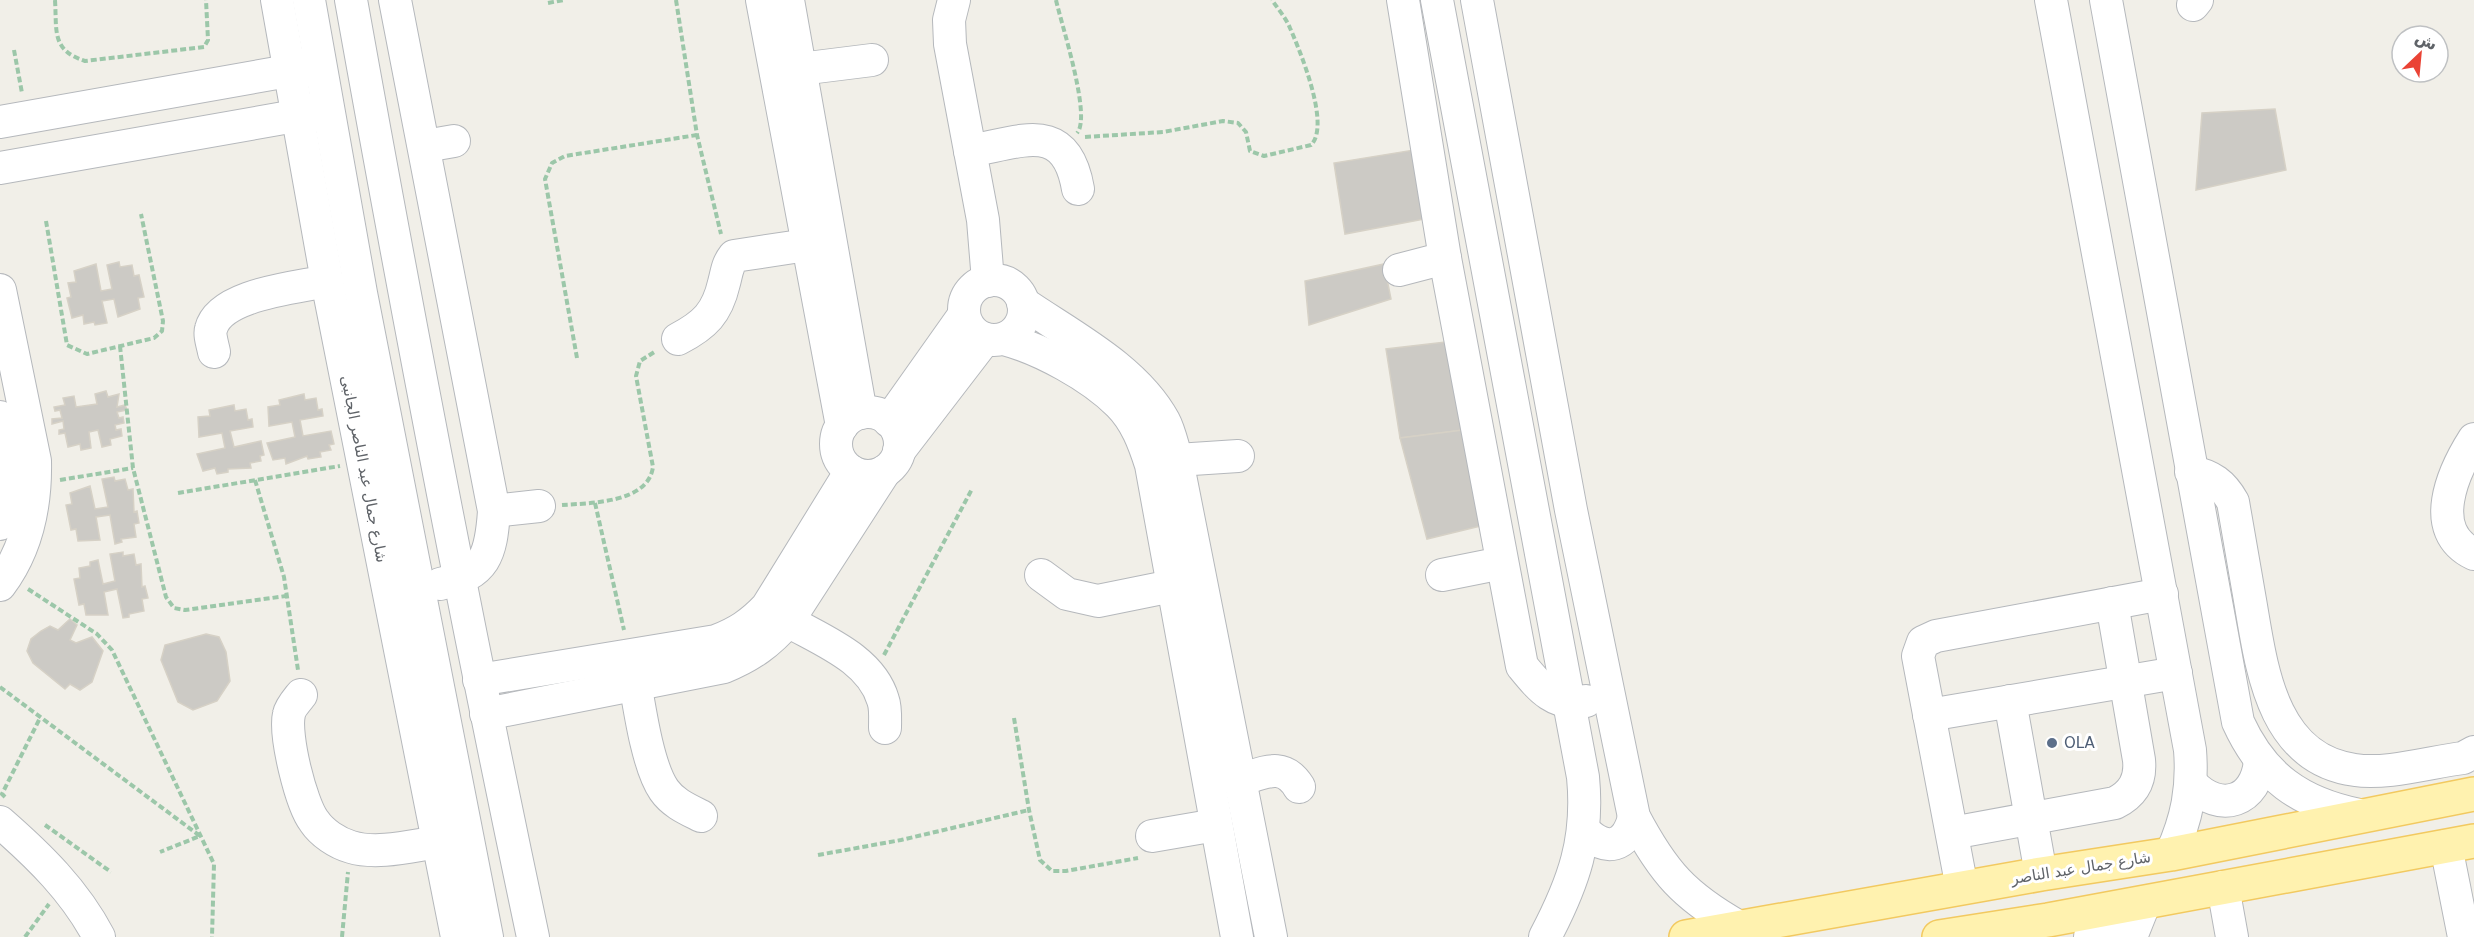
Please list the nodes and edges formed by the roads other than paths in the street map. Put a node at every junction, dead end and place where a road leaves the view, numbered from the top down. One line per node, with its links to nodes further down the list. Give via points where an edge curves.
1 (277, 0): 16 (street, شارع جمال عبد الناصر الجانبى)
2 (309, 0): 14 (street)
3 (351, 0): 52 (street)
4 (395, 0): 44 (street, via 440,143)
5 (762, 0): 23 (street)
6 (788, 0): 15 (street)
7 (954, 0): 20 (street, via 949,20 950,44)
8 (1404, 0): 24 (street)
9 (1437, 0): 45 (street)
10 (1477, 0): 43 (street)
11 (2051, 0): 55 (street)
12 (2106, 0): 41 (street)
13 (872, 60): 15 (street)
14 (321, 65): 16 (street); 17 (street)
15 (800, 69): 35 (street)
16 (290, 70): 18 (street, شارع جمال عبد الناصر الجانبى); 19 (street)
17 (328, 111): 18 (street); 54 (street)
18 (297, 115): 21 (street); 26 (street, شارع جمال عبد الناصر الجانبى)
19 (13, 120)
20 (970, 151): 22 (street, via 1042,139 1061,149 1074,167); 27 (street, via 984,230)
21 (0, 168)
22 (1078, 189)
23 (807, 245): 31 (street, via 734,256 728,264 716,308 700,327); 35 (street)
24 (1445, 258): 25 (street); 48 (street)
25 (1399, 270)
26 (327, 281): 33 (street, via 241,301 221,310 210,330); 87 (street, شارع جمال عبد الناصر الجانبى)
27 (988, 281): 29 (street, via 1014,288); 30 (street, via 969,294)
28 (0, 290): 51 (street, via 35,461 36,484 27,535)
29 (1023, 303): 32 (street, via 1020,325 1013,333); 38 (street, via 1141,388 1164,422)
30 (964, 315): 32 (street, via 968,325); 35 (street)
31 (678, 339)
32 (994, 339): 39 (street); 53 (street, via 1036,350 1120,405 1140,433 1151,465)
33 (214, 352)
34 (0, 417): 46 (street, via 7,487)
35 (864, 420): 39 (street, via 898,435); 40 (street, via 836,445 843,465)
36 (2474, 439): 47 (street, via 2449,490 2446,514 2453,537)
37 (1238, 456): 38 (street)
38 (1177, 460): 64 (street)
39 (892, 461): 40 (street, via 868,476); 57 (street)
40 (851, 471): 58 (street, via 767,607 753,623 716,641)
41 (2191, 472): 72 (street, via 2213,478 2234,502 2264,678 2280,716 2302,744 2338,766 2370,771 2463,758); 73 (street, via 2234,707 2244,735)
42 (539, 506): 44 (street)
43 (1571, 510): 45 (street); 65 (street)
44 (494, 511): 52 (street, via 488,553 478,569)
45 (1534, 516): 68 (street)
46 (0, 525)
47 (2474, 554)
48 (1502, 563): 50 (street); 68 (street, via 1522,666 1542,691)
49 (1041, 575): 53 (street, via 1066,594 1098,601)
50 (1442, 575)
51 (4, 580)
52 (460, 580): 54 (street); 60 (street)
53 (1172, 586): 66 (street)
54 (419, 589): 98 (street)
55 (2162, 594): 56 (street); 59 (street)
56 (2112, 603): 61 (street); 70 (street, via 1929,638 1918,656)
57 (788, 621): 62 (street, via 771,641 749,657 724,667); 71 (street, via 853,658 872,677 884,701)
58 (630, 654): 60 (street); 62 (street)
59 (2176, 673): 61 (street); 75 (street)
60 (479, 680): 69 (street)
61 (2126, 682): 67 (street); 82 (street, via 2140,769 2135,786 2115,803)
62 (635, 684): 69 (street); 80 (street, via 654,770 664,790 680,806)
63 (301, 695): 87 (street, via 289,713 292,760 313,820 329,837 350,847 367,850)
64 (1224, 695): 66 (street); 74 (street)
65 (1608, 696): 68 (street); 81 (street)
66 (1193, 700): 83 (street)
67 (2010, 701): 70 (street); 82 (street)
68 (1571, 704): 84 (street, via 1583,777)
69 (486, 714): 99 (street)
70 (1929, 715): 85 (street)
71 (885, 728)
72 (2474, 752)
73 (2260, 760): 75 (street, via 2253,787 2235,799 2214,800); 79 (street, via 2304,798)
74 (1240, 780): 76 (street, via 1280,771 1292,776); 101 (street)
75 (2192, 784): 89 (street, via 2181,832)
76 (1299, 787)
77 (2474, 794): 79 (main road, شارع جمال عبد الناصر)
78 (5, 811): 96 (street, via 84,907)
79 (2359, 815): 89 (main road, شارع جمال عبد الناصر)
80 (701, 816)
81 (1634, 817): 84 (street, via 1631,831 1621,841 1608,845 1594,841); 94 (street, via 1652,852 1676,883 1705,908)
82 (2031, 819): 85 (street); 90 (street)
83 (1216, 825): 86 (street); 100 (street)
84 (1585, 831): 102 (street, via 1563,902)
85 (1952, 833): 92 (street)
86 (1152, 836)
87 (438, 843): 97 (street, شارع جمال عبد الناصر الجانبى)
88 (2460, 844): 91 (main road); 109 (street)
89 (2171, 854): 90 (main road, شارع جمال عبد الناصر)
90 (2041, 874): 92 (main road, شارع جمال عبد الناصر)
91 (2223, 887): 93 (main road); 108 (street)
92 (1962, 888): 94 (main road, شارع جمال عبد الناصر)
93 (2145, 902): 95 (main road); 107 (street)
94 (1739, 927): 103 (main road, شارع جمال عبد الناصر)
95 (2056, 929): 104 (main road)
96 (99, 937)
97 (457, 937)
98 (487, 937)
99 (533, 937)
100 (1237, 937)
101 (1270, 937)
102 (1545, 937)
103 (1686, 937)
104 (1939, 937)
105 (2090, 937): 106 (street)
106 (2118, 937)
107 (2131, 937)
108 (2232, 937)
109 (2464, 937)

